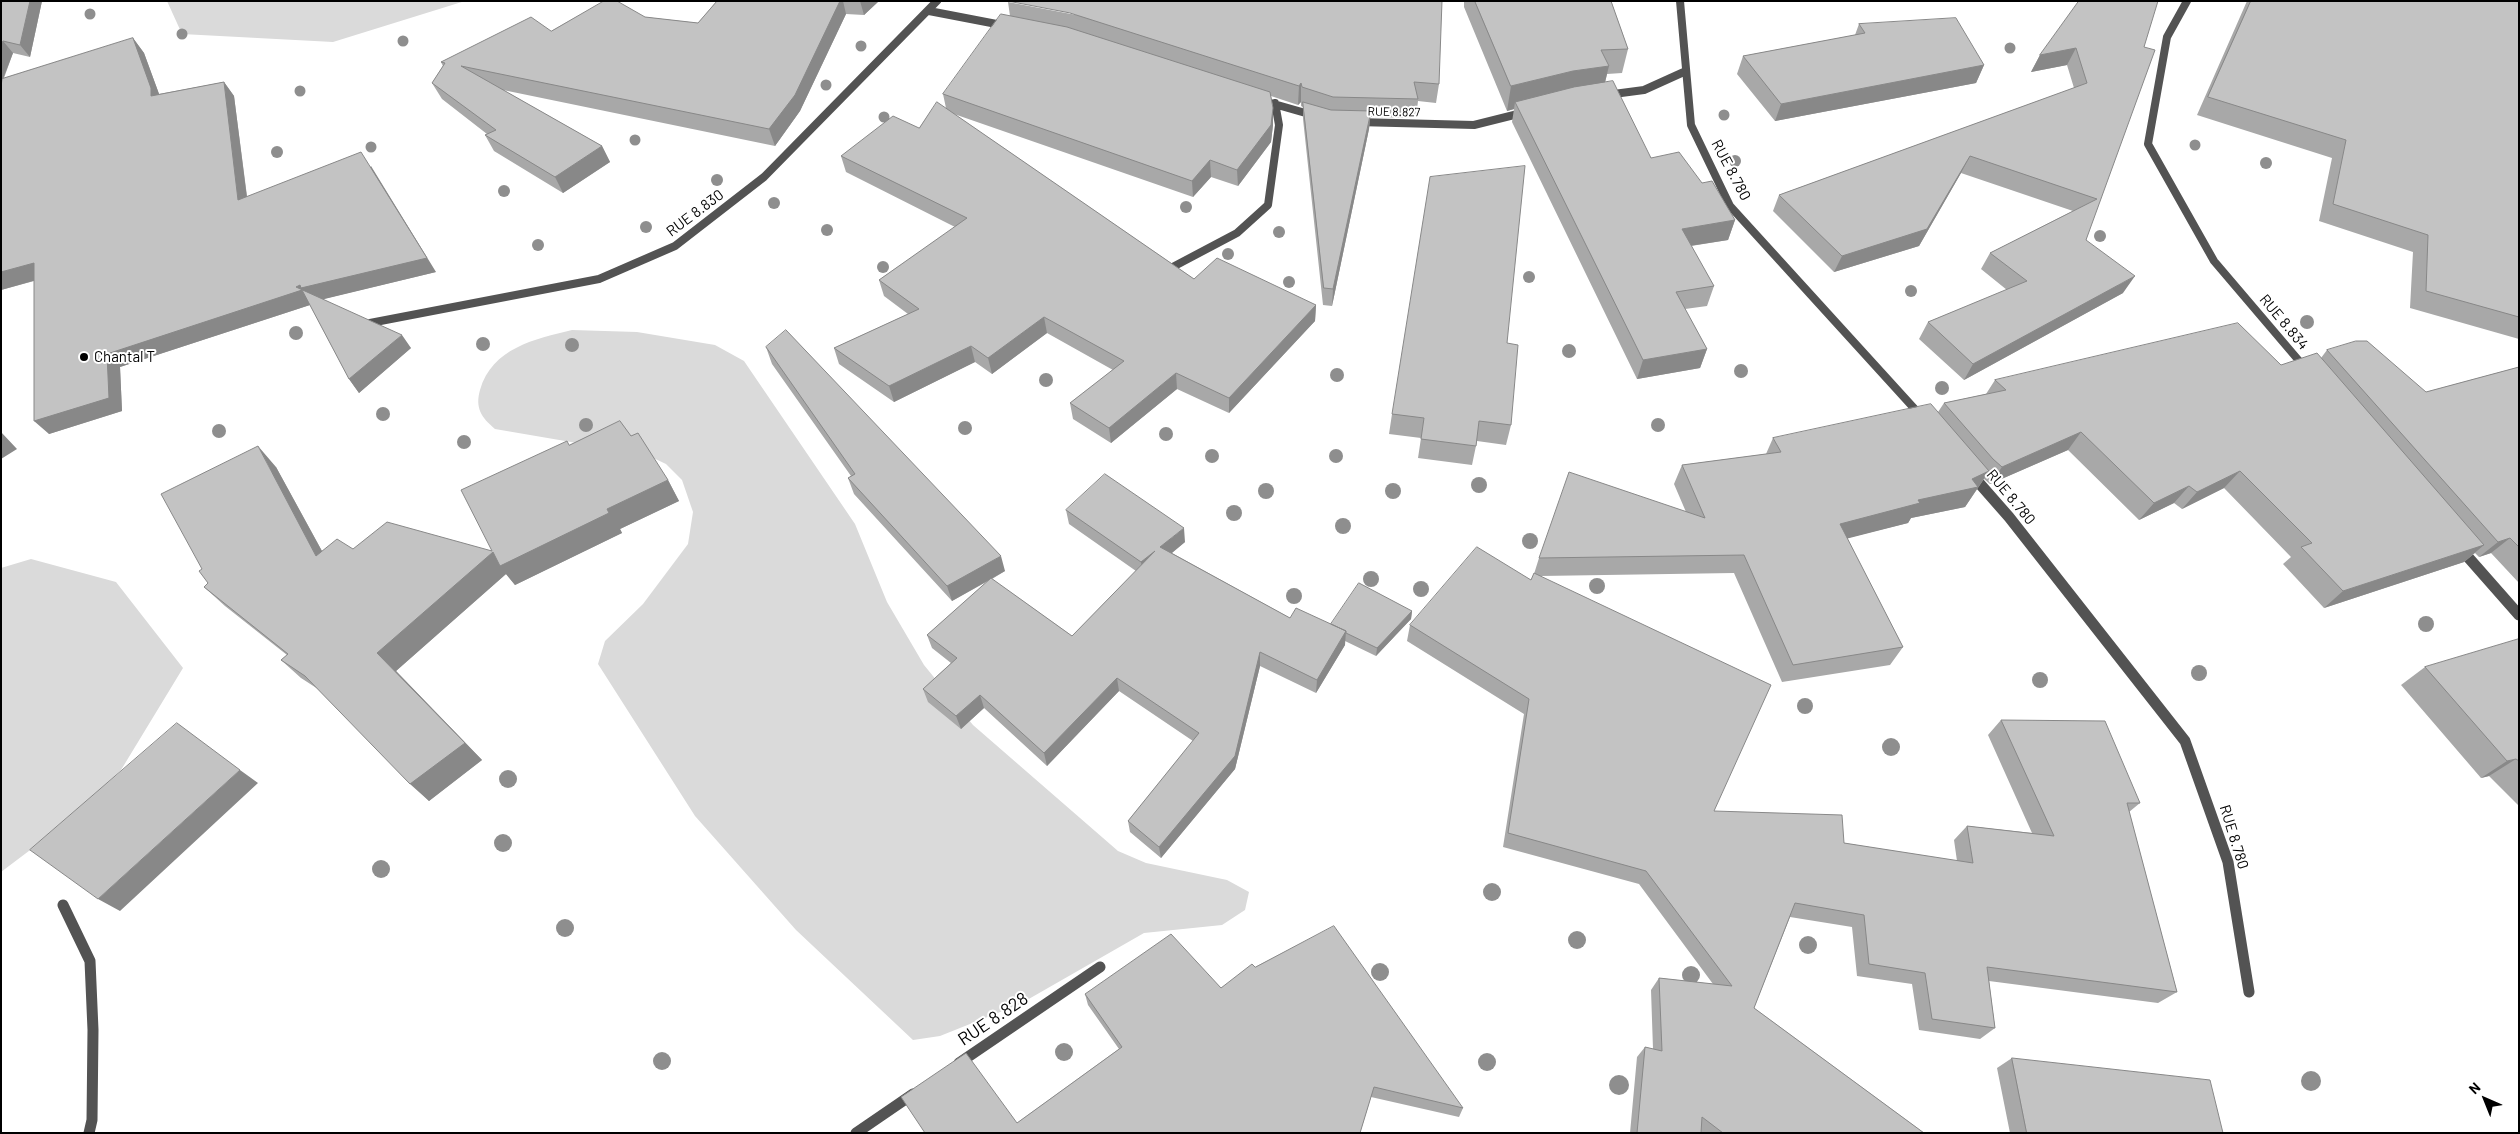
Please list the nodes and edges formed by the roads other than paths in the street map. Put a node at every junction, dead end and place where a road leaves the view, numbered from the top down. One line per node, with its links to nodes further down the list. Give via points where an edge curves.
1 (937, 1): 4 (street, RUE 8.830)
2 (1680, 1): 6 (street, RUE 8.780)
3 (2187, 1): 15 (street, RUE 8.834, via 2167,37 2148,144 2214,261)
4 (929, 11): 5 (street); 14 (street, RUE 8.830, via 764,177 675,246 599,279)
5 (1014, 27)
6 (1686, 71): 8 (street, via 1644,90); 16 (street, RUE 8.780, via 1691,125 1730,206)
7 (1248, 96): 9 (street)
8 (1597, 97)
9 (1275, 103): 11 (street); 13 (street, via 1279,125 1268,205 1237,233)
10 (1531, 110): 12 (street, RUE 8.827, via 1474,125)
11 (1322, 118)
12 (1350, 122)
13 (1167, 270)
14 (370, 323)
15 (2310, 374)
16 (1927, 423)
17 (1965, 466): 22 (street, RUE 8.780, via 2010,517 2185,741 2228,862)
18 (2456, 544): 19 (street)
19 (2519, 615)
20 (63, 905): 25 (street, via 90,961 93,1030)
21 (1100, 967): 23 (street, RUE 8.828)
22 (2249, 992)
23 (946, 1072)
24 (921, 1089): 26 (street)
25 (89, 1133)
26 (856, 1133)

